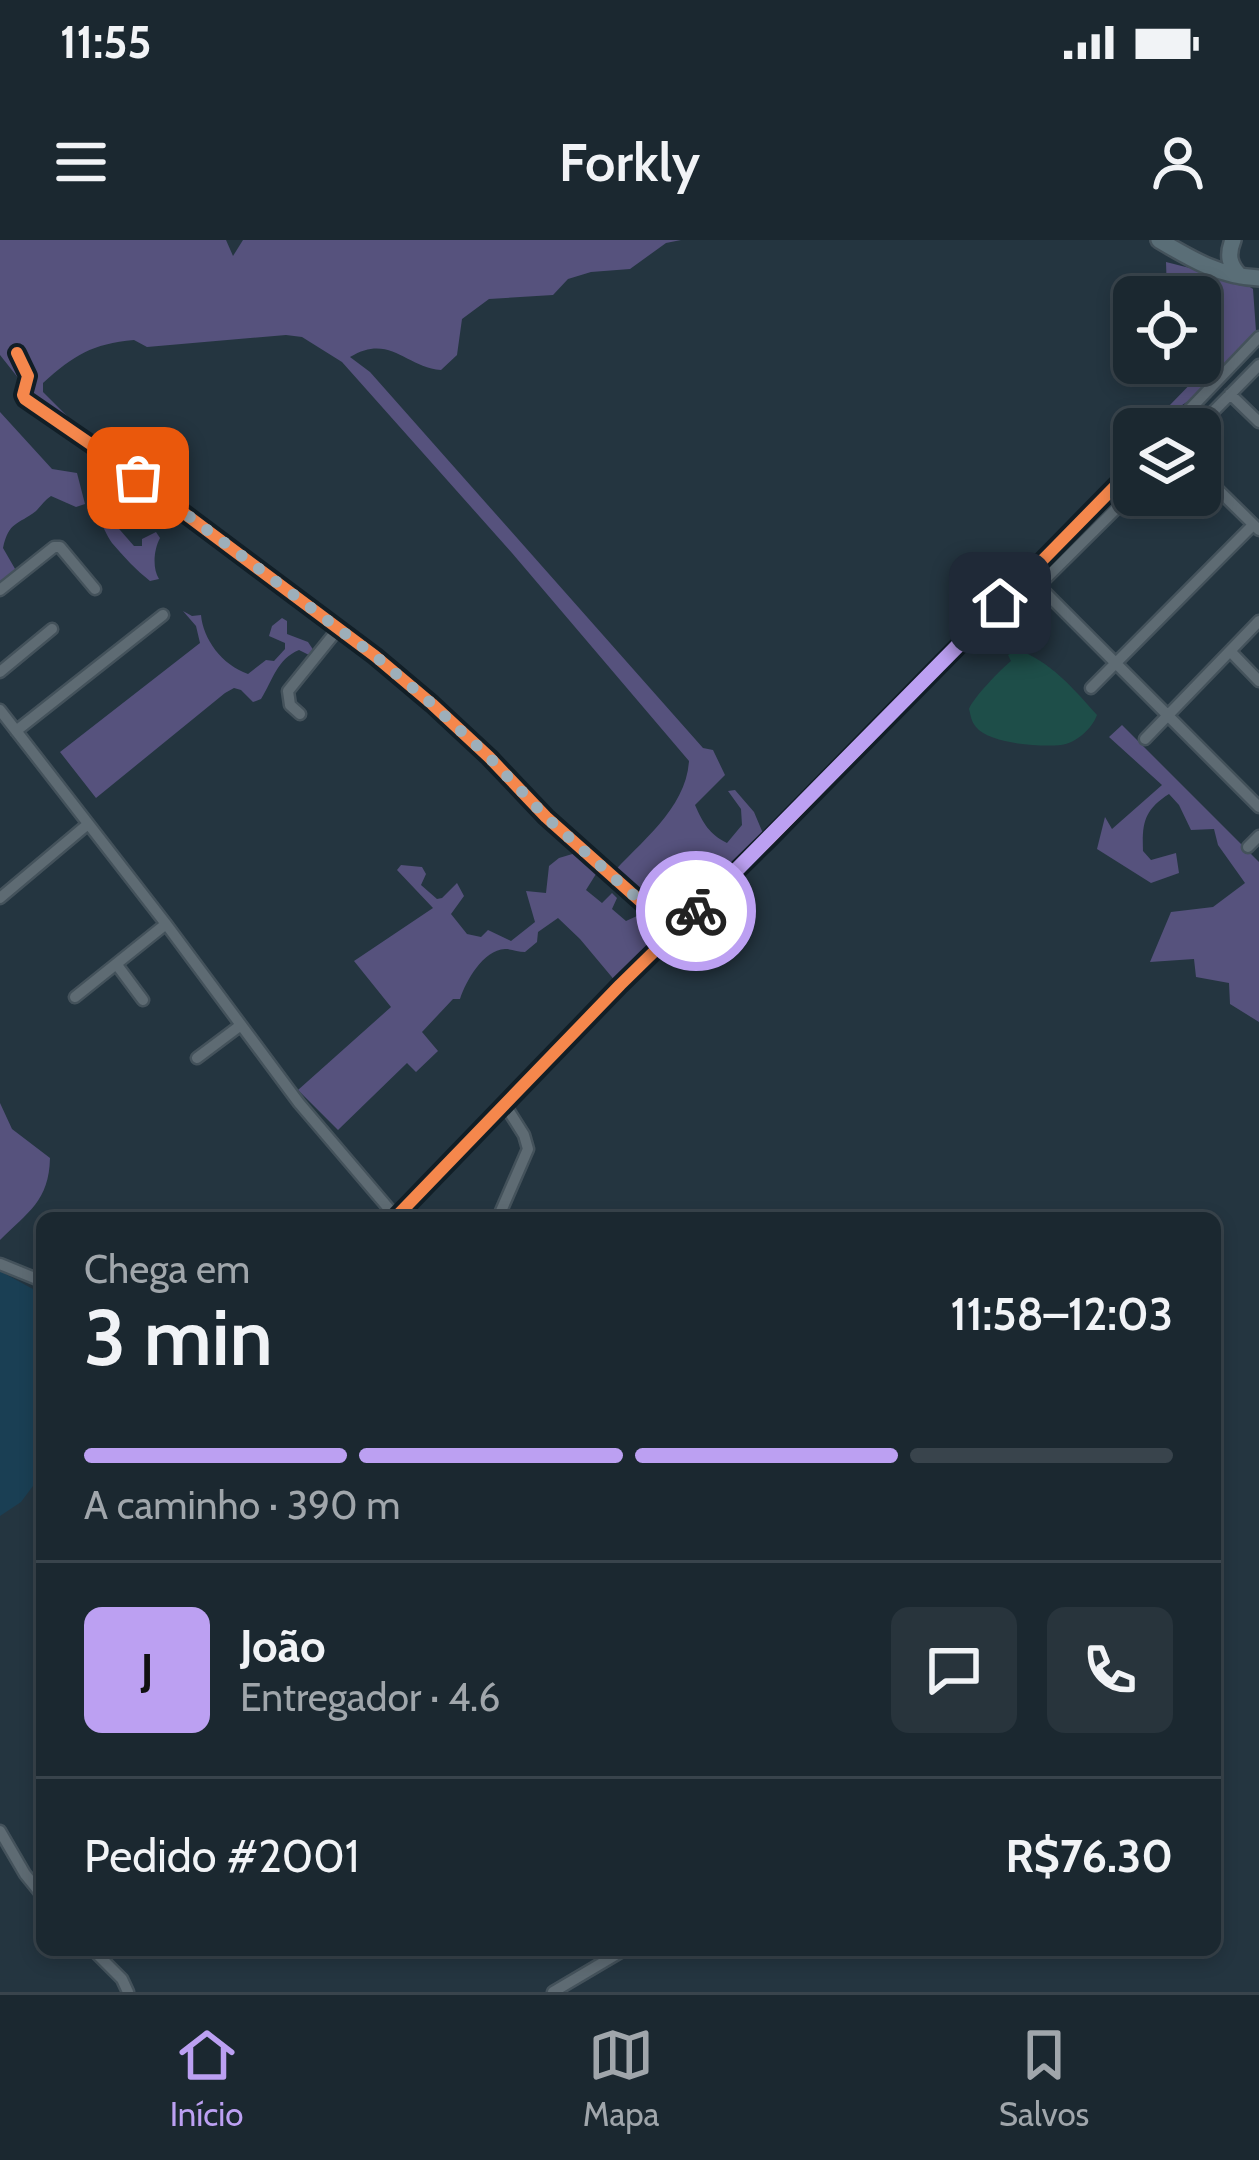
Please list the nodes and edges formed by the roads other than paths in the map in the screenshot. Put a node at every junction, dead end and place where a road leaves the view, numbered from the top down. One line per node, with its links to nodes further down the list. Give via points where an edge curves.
1 (1159, 240): 3 (highway)
2 (1233, 240): 3 (highway, via 1229,257)
3 (1240, 276): 4 (highway); 5 (street)
4 (1259, 278)
5 (1259, 288)
6 (1259, 337): 10 (street)
7 (17, 353): 25 (street, via 28,376 25,399)
8 (1259, 365): 9 (street)
9 (1231, 394): 11 (street); 12 (street)
10 (1192, 408)
11 (1217, 408)
12 (1259, 422)
13 (1113, 488): 17 (street)
14 (1221, 493): 16 (street)
15 (1113, 512): 18 (street)
16 (1256, 528): 27 (street)
17 (1028, 574): 18 (street); 42 (street)
18 (1039, 586): 21 (street); 27 (street)
19 (95, 589): 20 (street, via 54,547)
20 (0, 590)
21 (1013, 611)
22 (163, 615): 34 (street)
23 (1259, 621): 26 (street)
24 (52, 628): 28 (street)
25 (338, 629): 32 (street, via 288,691); 42 (street, via 432,704)
26 (1230, 651): 29 (street); 33 (street)
27 (1116, 663): 30 (street); 33 (street)
28 (0, 672)
29 (1259, 681)
30 (1091, 688)
31 (0, 710): 34 (street)
32 (300, 715)
33 (1168, 715): 35 (street); 36 (street)
34 (16, 731): 37 (street)
35 (1145, 739)
36 (1259, 807)
37 (88, 824): 40 (street); 41 (street)
38 (1259, 836): 39 (street)
39 (1247, 847)
40 (0, 898)
41 (166, 924): 43 (street); 46 (street)
42 (675, 932): 48 (street)
43 (117, 965): 44 (street); 45 (street)
44 (75, 997)
45 (143, 1000)
46 (241, 1025): 47 (street); 49 (street)
47 (197, 1058)
48 (505, 1105): 50 (street); 51 (street, via 528,1149)
49 (391, 1212)
50 (402, 1212)
51 (501, 1212)
52 (0, 1264): 53 (street)
53 (36, 1279)
54 (0, 1831): 55 (street)
55 (36, 1888)
56 (99, 1956): 58 (street)
57 (614, 1956): 59 (street)
58 (128, 1992)
59 (553, 1992)

